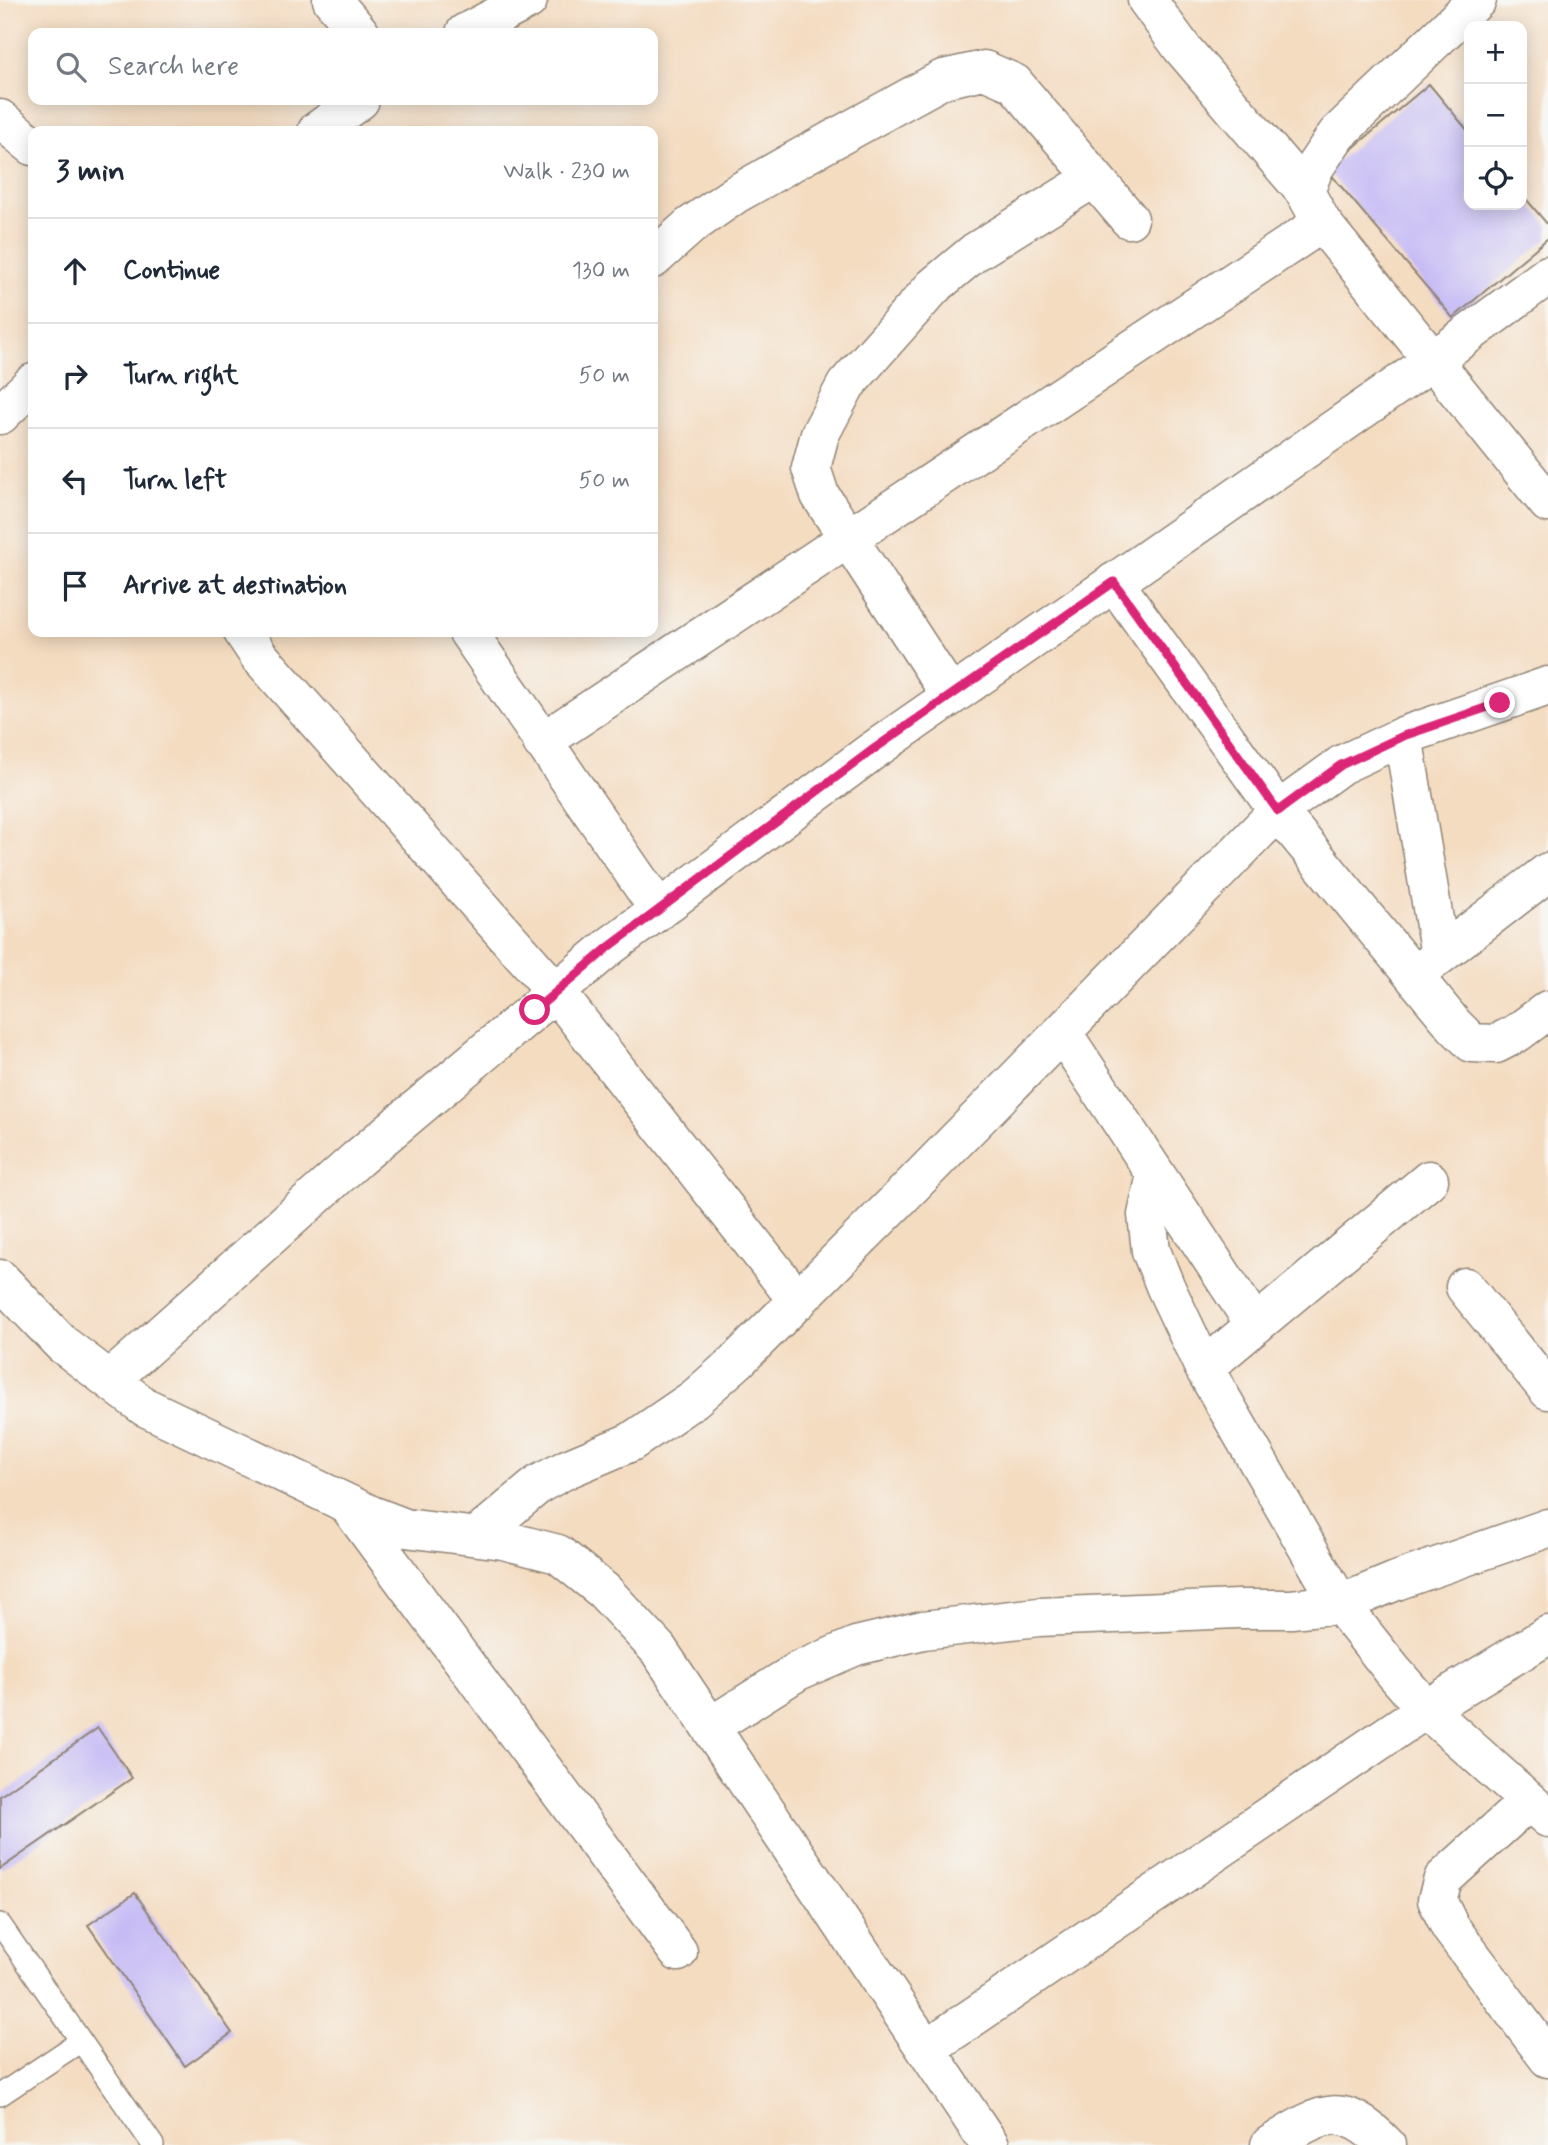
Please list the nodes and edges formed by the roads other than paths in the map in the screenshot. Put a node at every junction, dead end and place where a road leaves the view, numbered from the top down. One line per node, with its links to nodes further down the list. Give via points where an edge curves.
1 (332, 0): 5 (street)
2 (528, 0): 6 (street)
3 (1147, 0): 12 (street)
4 (1477, 0): 12 (street, via 1336,134 1314,168)
5 (356, 28)
6 (475, 28)
7 (353, 105): 9 (street)
8 (0, 119): 10 (street)
9 (324, 126)
10 (28, 142)
11 (1094, 178): 13 (street); 14 (street, via 1014,83 984,70 943,79 760,180 691,226); 20 (street, via 975,252 933,287 846,385 820,434 811,468 821,495)
12 (1313, 208): 16 (street); 20 (street)
13 (1129, 219)
14 (658, 255)
15 (1548, 275): 16 (street)
16 (1432, 361): 19 (street); 21 (street)
17 (28, 388): 18 (street)
18 (0, 415)
19 (1548, 503)
20 (848, 538): 25 (street); 27 (street)
21 (1114, 582): 25 (street); 28 (street)
22 (246, 637): 32 (street)
23 (471, 637): 27 (street)
24 (1548, 686): 26 (street)
25 (951, 696): 30 (street)
26 (1403, 736): 28 (street, via 1341,765); 31 (street)
27 (542, 742): 30 (street)
28 (1278, 811): 31 (street); 34 (street)
29 (1548, 872): 31 (street)
30 (659, 910): 32 (street)
31 (1427, 965): 33 (street, via 1472,1043 1496,1044)
32 (556, 992): 39 (street); 42 (street, via 357,1159)
33 (1548, 1010)
34 (1062, 1032): 35 (street); 39 (street)
35 (1156, 1175): 40 (street); 41 (street, via 1147,1215 1151,1251)
36 (1429, 1180): 40 (street)
37 (0, 1279): 42 (street, via 62,1344)
38 (1465, 1287): 43 (street)
39 (798, 1301): 46 (street, via 694,1399 631,1442 539,1484)
40 (1255, 1325): 41 (street)
41 (1204, 1368): 47 (street)
42 (110, 1380): 44 (street, via 145,1407)
43 (1548, 1390)
44 (346, 1503): 46 (street, via 405,1528); 53 (street)
45 (1548, 1528): 47 (street)
46 (477, 1536): 50 (street, via 558,1554 604,1591 658,1648)
47 (1340, 1604): 49 (street); 50 (street, via 1039,1617 923,1630 856,1646 798,1671)
48 (1548, 1635): 49 (street)
49 (1426, 1709): 51 (street); 55 (street)
50 (711, 1727): 55 (street)
51 (1538, 1810): 56 (street, via 1443,1879 1437,1900 1450,1927)
52 (0, 1924): 54 (lane)
53 (678, 1952)
54 (81, 2042): 57 (lane); 58 (lane)
55 (926, 2049): 59 (street)
56 (1548, 2058)
57 (0, 2095)
58 (153, 2145)
59 (990, 2145)
60 (1270, 2145): 61 (street, via 1309,2121 1331,2114 1368,2127)
61 (1386, 2145)

